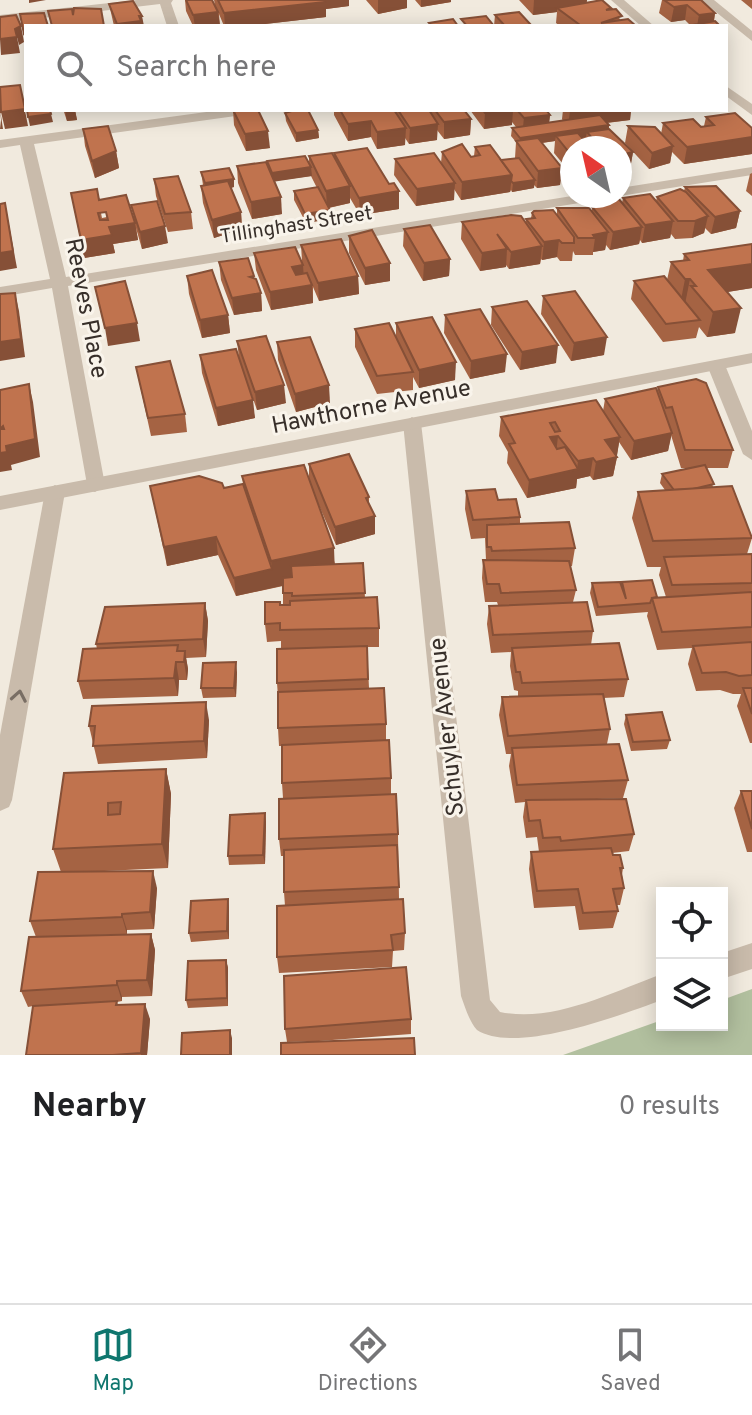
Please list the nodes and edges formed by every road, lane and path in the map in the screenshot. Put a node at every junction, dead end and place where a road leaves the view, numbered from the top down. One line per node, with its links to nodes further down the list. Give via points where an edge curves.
1 (165, 0): 4 (street); 6 (street)
2 (617, 0): 7 (street)
3 (707, 0): 8 (street)
4 (114, 3): 5 (street)
5 (0, 19)
6 (172, 24)
7 (646, 24)
8 (752, 37)
9 (731, 94): 10 (street); 11 (street)
10 (752, 95)
11 (752, 111)
12 (204, 113): 13 (street)
13 (26, 141): 14 (street); 18 (street, Reeves Place)
14 (0, 144)
15 (752, 171): 16 (street)
16 (632, 190)
17 (560, 202): 18 (street, Tillinghast Street)
18 (59, 282): 19 (street, Tillinghast Street); 24 (street, Reeves Place)
19 (0, 292)
20 (752, 358): 21 (street, Hawthorne Avenue)
21 (716, 365): 22 (street, Hawthorne Avenue); 23 (street)
22 (412, 423): 24 (street, Hawthorne Avenue); 30 (street, Schuyler Avenue, via 475,996 482,1014 494,1025 521,1029)
23 (752, 454)
24 (95, 485): 25 (street, Hawthorne Avenue)
25 (55, 492): 26 (street, Hawthorne Avenue); 27 (street, one-way to 25)
26 (0, 503)
27 (0, 800)
28 (752, 956): 29 (street)
29 (728, 964)
30 (656, 989)

